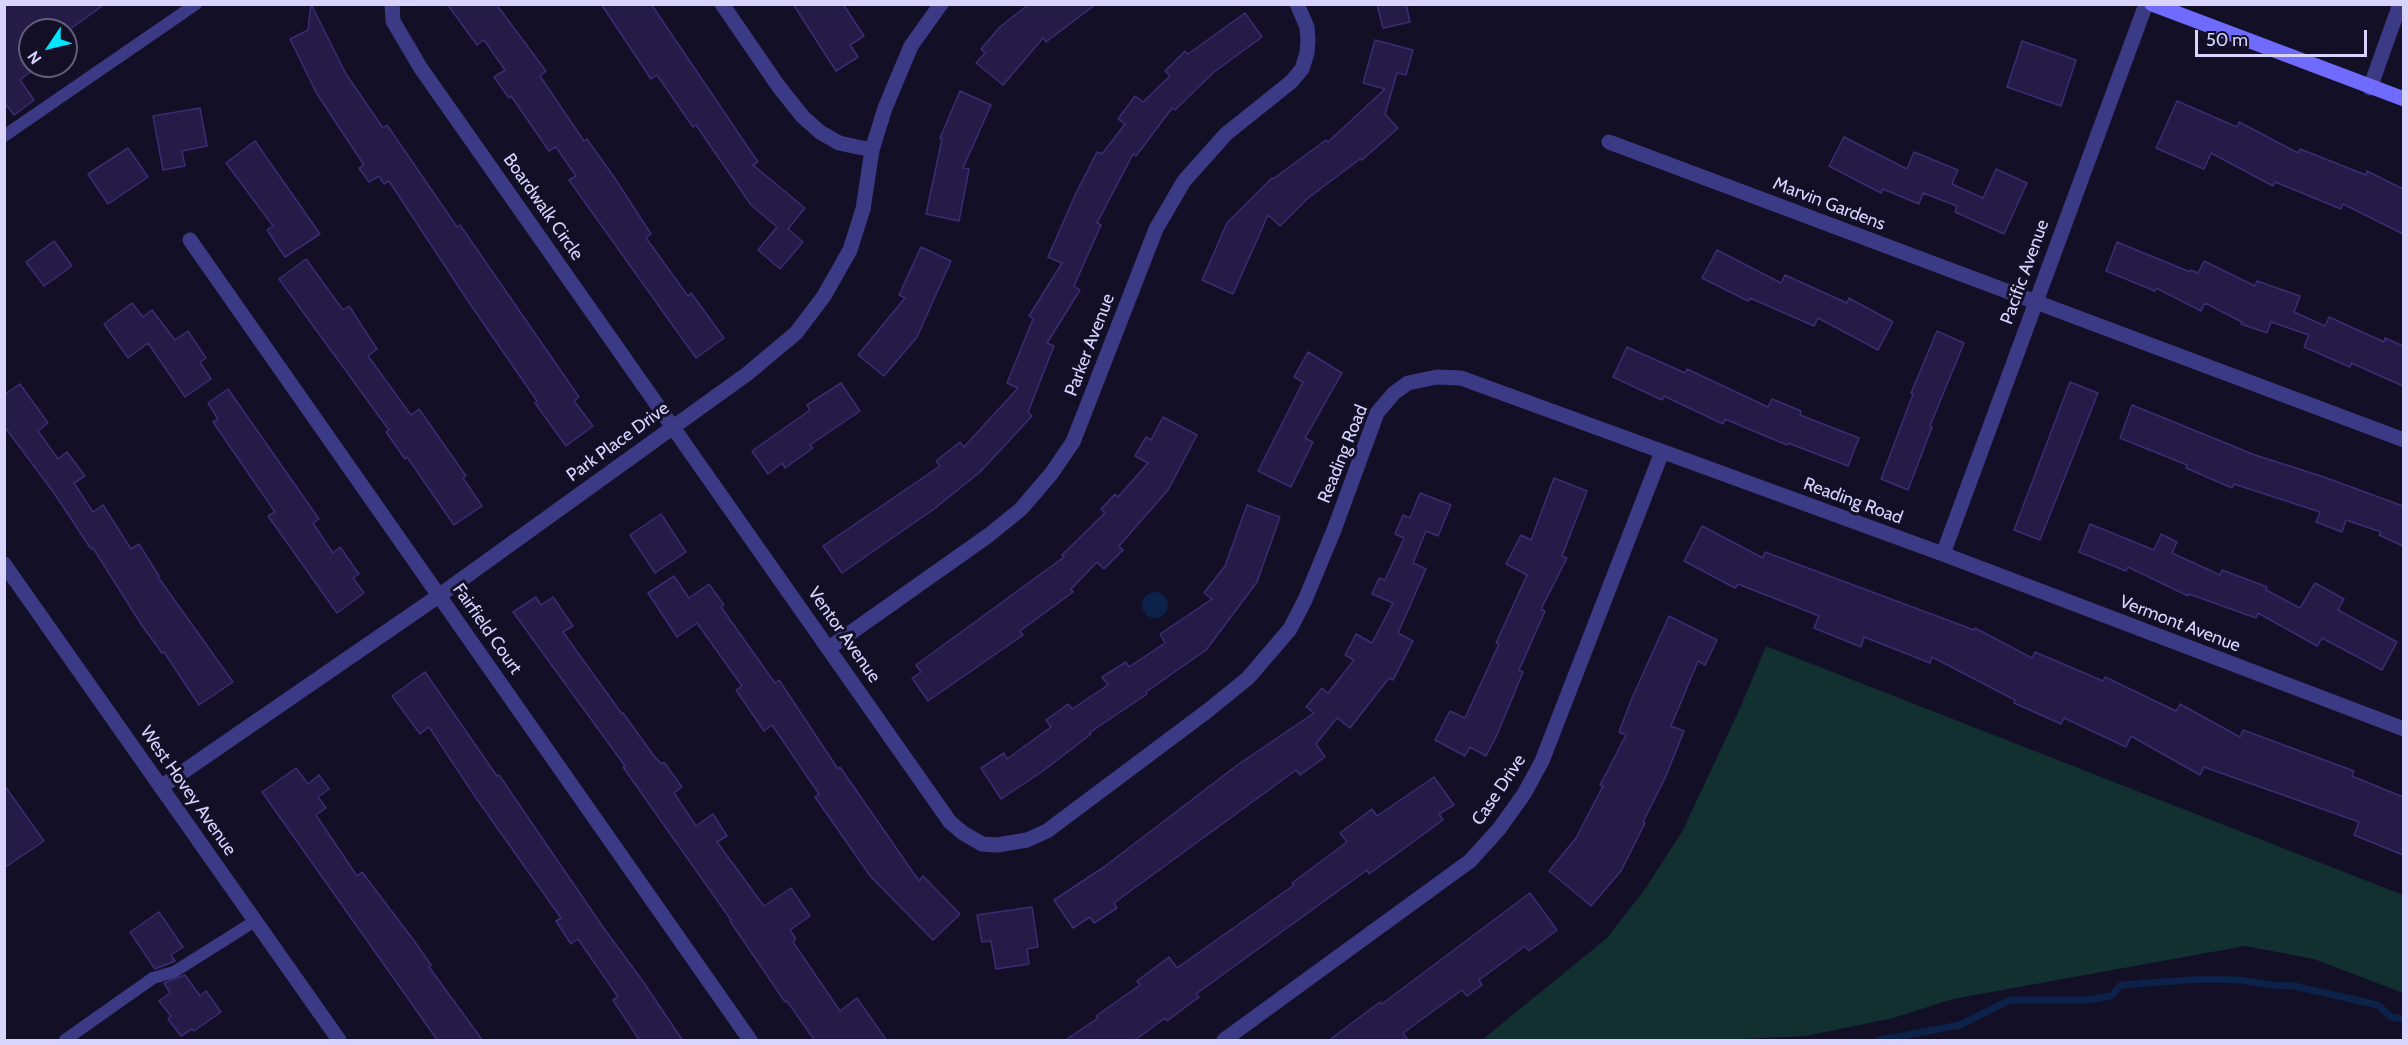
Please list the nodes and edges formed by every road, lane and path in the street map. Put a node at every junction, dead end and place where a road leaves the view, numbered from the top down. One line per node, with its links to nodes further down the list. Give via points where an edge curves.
1 (196, 4): 11 (lane)
2 (392, 4): 16 (street, Boardwalk Circle, via 393,21 420,67)
3 (722, 4): 13 (street, via 803,117 840,143)
4 (941, 4): 13 (street, Park Place Drive, via 907,55)
5 (1297, 4): 22 (street, Parker Avenue, via 1307,27 1307,53 1302,69 1226,134 1184,181 1156,229 1073,442 1051,474 1021,508 989,535)
6 (2146, 4): 15 (street, Pacific Avenue)
7 (2152, 4): 9 (main road)
8 (2400, 4): 9 (street)
9 (2370, 88): 10 (main road)
10 (2403, 99)
11 (4, 136)
12 (1609, 142): 15 (street, Marvin Gardens)
13 (872, 150): 16 (street, Park Place Drive, via 863,209 850,250 824,296 796,333)
14 (190, 240): 21 (street, Fairfield Court)
15 (2035, 302): 17 (street); 19 (street, Pacific Avenue)
16 (673, 427): 21 (street, Park Place Drive); 22 (street, Ventor Avenue)
17 (2403, 440)
18 (1662, 452): 19 (street, Reading Road); 25 (street, Reading Road, via 1461,378 1437,377 1408,383 1377,413 1334,530 1290,629 1248,678 1047,831 1027,840); 30 (street, Case Drive, via 1553,735 1524,794 1499,829 1470,861)
19 (1942, 554): 23 (street, Vermont Avenue)
20 (4, 564): 24 (street, West Hovey Avenue)
21 (440, 595): 24 (street, Park Place Drive); 29 (street, Fairfield Court)
22 (829, 648): 25 (street, Ventor Avenue, via 950,822 982,844)
23 (2403, 729)
24 (161, 787): 26 (street, West Hovey Avenue)
25 (997, 845)
26 (255, 921): 27 (lane, via 174,972 153,978); 28 (street, West Hovey Avenue)
27 (65, 1041)
28 (339, 1041)
29 (750, 1041)
30 (1224, 1041)

